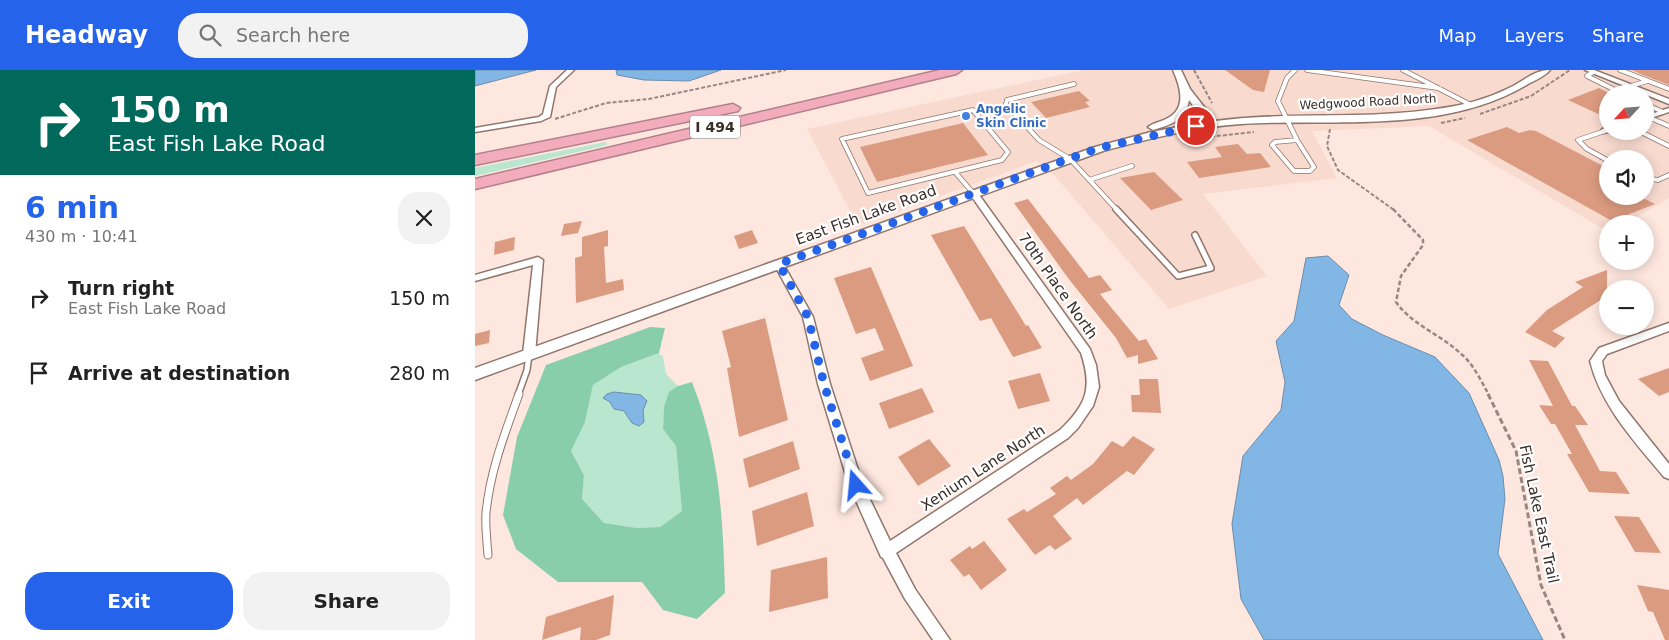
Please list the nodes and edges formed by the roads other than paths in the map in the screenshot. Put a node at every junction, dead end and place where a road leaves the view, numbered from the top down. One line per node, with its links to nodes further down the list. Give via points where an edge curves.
1 (571, 70): 29 (street, via 553,86 547,115 541,119)
2 (901, 70): 37 (highway, I 494, via 666,123)
3 (955, 70): 43 (highway, I 494)
4 (1177, 70): 18 (street)
5 (1295, 70): 25 (lane, via 1287,78 1278,101)
6 (1307, 70): 16 (lane)
7 (1403, 70): 16 (lane)
8 (1546, 70): 21 (street, Wedgwood Road North, via 1519,88)
9 (1620, 70): 11 (lane)
10 (1590, 71): 13 (lane, via 1587,76); 14 (street)
11 (1647, 81): 15 (lane); 17 (lane)
12 (1074, 84): 36 (lane, via 1007,100 1006,104 1039,140)
13 (1604, 85)
14 (1628, 85)
15 (1634, 85)
16 (1438, 88): 21 (lane)
17 (1669, 89)
18 (1186, 90): 27 (street); 34 (street, via 1184,110 1173,119)
19 (1654, 96): 20 (street)
20 (1669, 102)
21 (1471, 105): 25 (street, Wedgwood Road North, via 1408,114)
22 (1654, 107): 23 (lane)
23 (1666, 111): 24 (street)
24 (1654, 115)
25 (1287, 119): 27 (street, Wedgwood Road North); 32 (lane)
26 (1654, 120): 28 (lane)
27 (1212, 124): 34 (street, East Fish Lake Road)
28 (1669, 126)
29 (475, 130)
30 (1599, 133): 35 (lane, via 1578,140)
31 (1654, 138): 33 (lane)
32 (1297, 140): 32 (lane, via 1272,145 1293,171 1310,171 1314,167)
33 (1669, 146)
34 (1099, 148): 36 (street, East Fish Lake Road)
35 (1599, 156)
36 (1070, 159): 42 (lane); 44 (street, East Fish Lake Road)
37 (475, 160)
38 (1132, 166): 42 (lane)
39 (955, 172): 39 (lane, via 868,193 842,139 973,110 1008,152 1002,160); 44 (lane)
40 (1669, 175): 41 (lane)
41 (1654, 179)
42 (1089, 180): 45 (lane, via 1178,276 1211,268)
43 (475, 184)
44 (974, 194): 46 (street, East Fish Lake Road); 51 (street, 70th Place North, via 1085,352 1093,368)
45 (1195, 235)
46 (779, 264): 49 (street, East Fish Lake Road); 53 (street, via 808,317 824,384 856,485)
47 (475, 278): 49 (street, via 538,260)
48 (1669, 326): 52 (street, via 1609,348 1596,361 1598,376 1608,394)
49 (529, 354): 50 (street, East Fish Lake Road); 54 (lane, via 527,370 489,489 486,515)
50 (475, 374)
51 (1090, 403): 53 (street, Xenium Lane North, via 1080,419 1064,434)
52 (1669, 473)
53 (886, 552): 55 (street)
54 (488, 554)
55 (942, 640)

